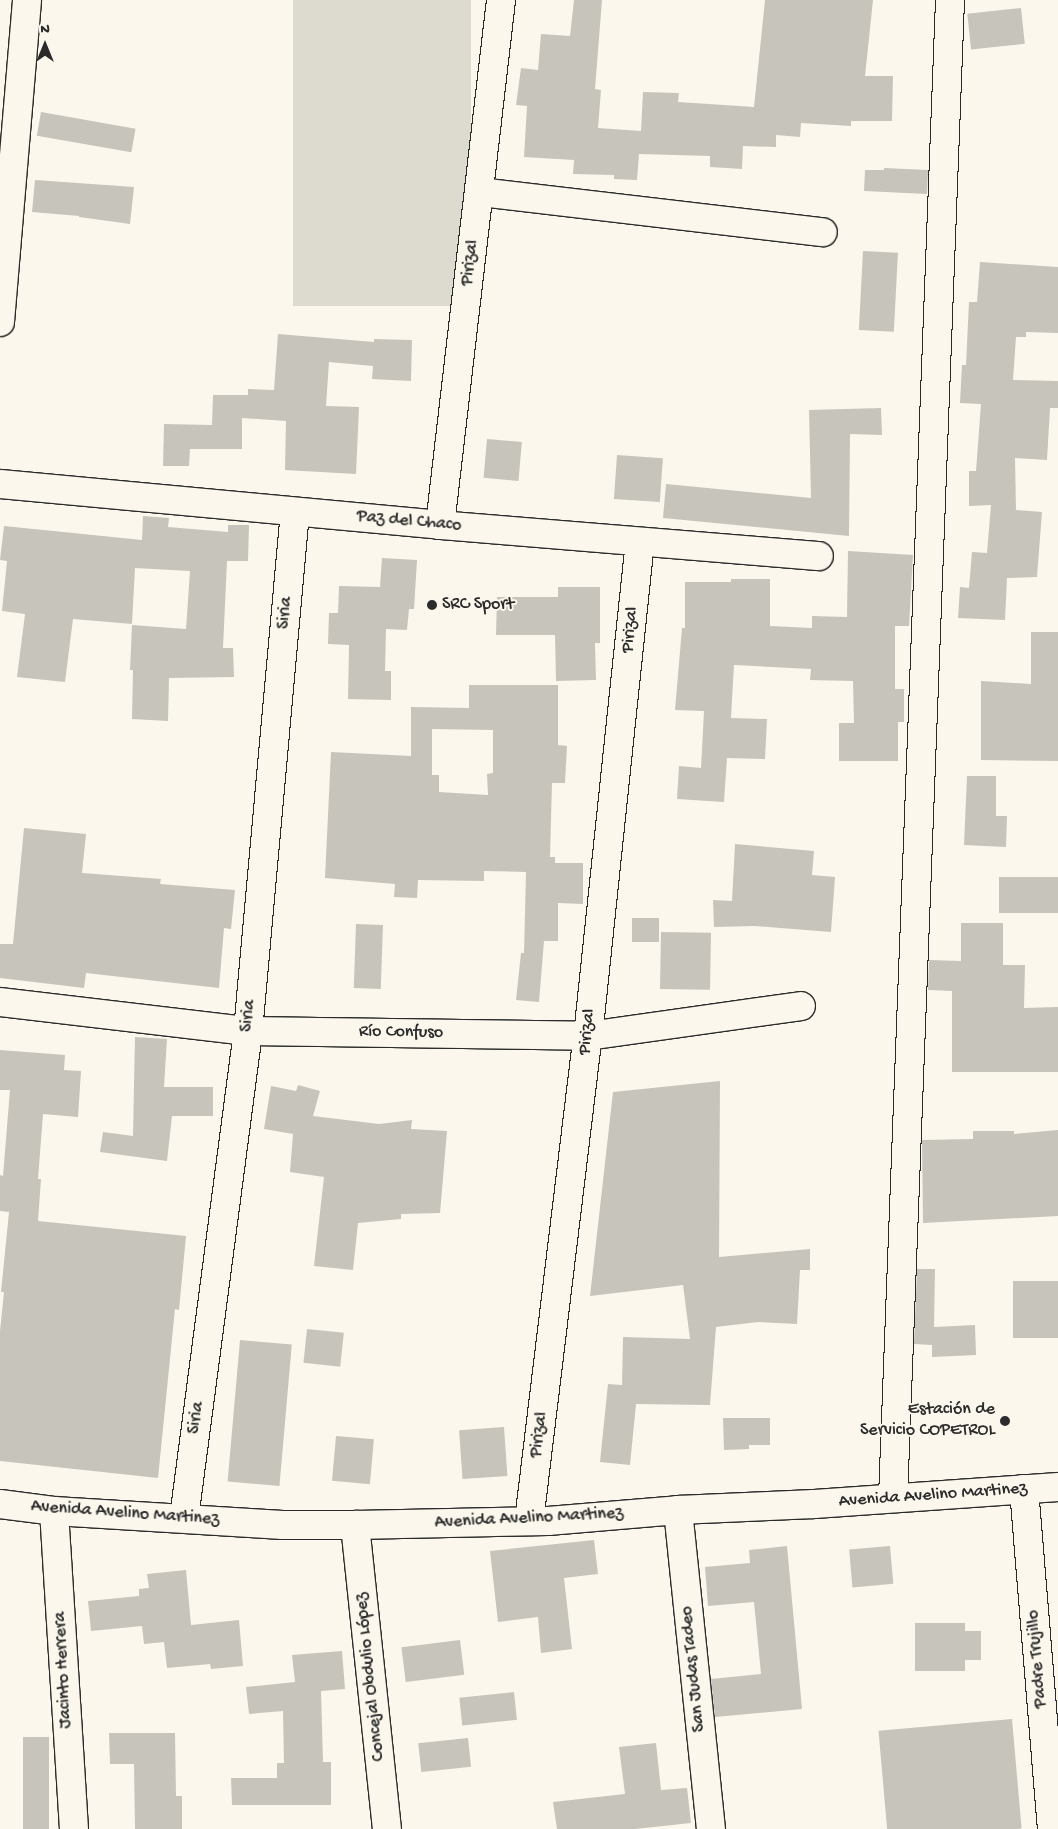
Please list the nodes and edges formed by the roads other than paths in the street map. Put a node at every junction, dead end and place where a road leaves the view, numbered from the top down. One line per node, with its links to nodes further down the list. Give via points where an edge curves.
1 (27, 0): 4 (street)
2 (501, 0): 5 (street, Pirizal)
3 (950, 0): 19 (street)
4 (9, 129): 7 (street)
5 (480, 192): 6 (street); 10 (street, Pirizal)
6 (823, 232)
7 (0, 322)
8 (0, 484): 9 (street, Paz del Chaco)
9 (295, 512): 10 (street, Paz del Chaco); 15 (street, Siria)
10 (440, 525): 11 (street, Paz del Chaco)
11 (640, 543): 12 (street, Paz del Chaco); 16 (street, Pirizal)
12 (819, 556)
13 (0, 1002): 15 (street, Río Confuso)
14 (801, 1006): 16 (street, Río Confuso)
15 (248, 1031): 16 (street, Río Confuso); 23 (street, Siria)
16 (588, 1036): 24 (street, Pirizal)
17 (1058, 1487): 18 (street, Avenida Avelino Martinez)
18 (1024, 1489): 19 (street, Avenida Avelino Martinez); 29 (street, Padre Trujillo)
19 (893, 1498): 21 (street, Avenida Avelino Martinez)
20 (0, 1504): 22 (street, Avenida Avelino Martinez)
21 (678, 1510): 24 (street, Avenida Avelino Martinez); 28 (street, San Judas Tadeo)
22 (54, 1511): 23 (street, Avenida Avelino Martinez); 26 (street, Jacinto Herrera)
23 (184, 1518): 25 (street, Avenida Avelino Martinez, via 283,1525)
24 (529, 1521): 25 (street, Avenida Avelino Martinez)
25 (355, 1525): 27 (street, Concejal Obdulio López)
26 (74, 1829)
27 (387, 1829)
28 (711, 1829)
29 (1052, 1829)

